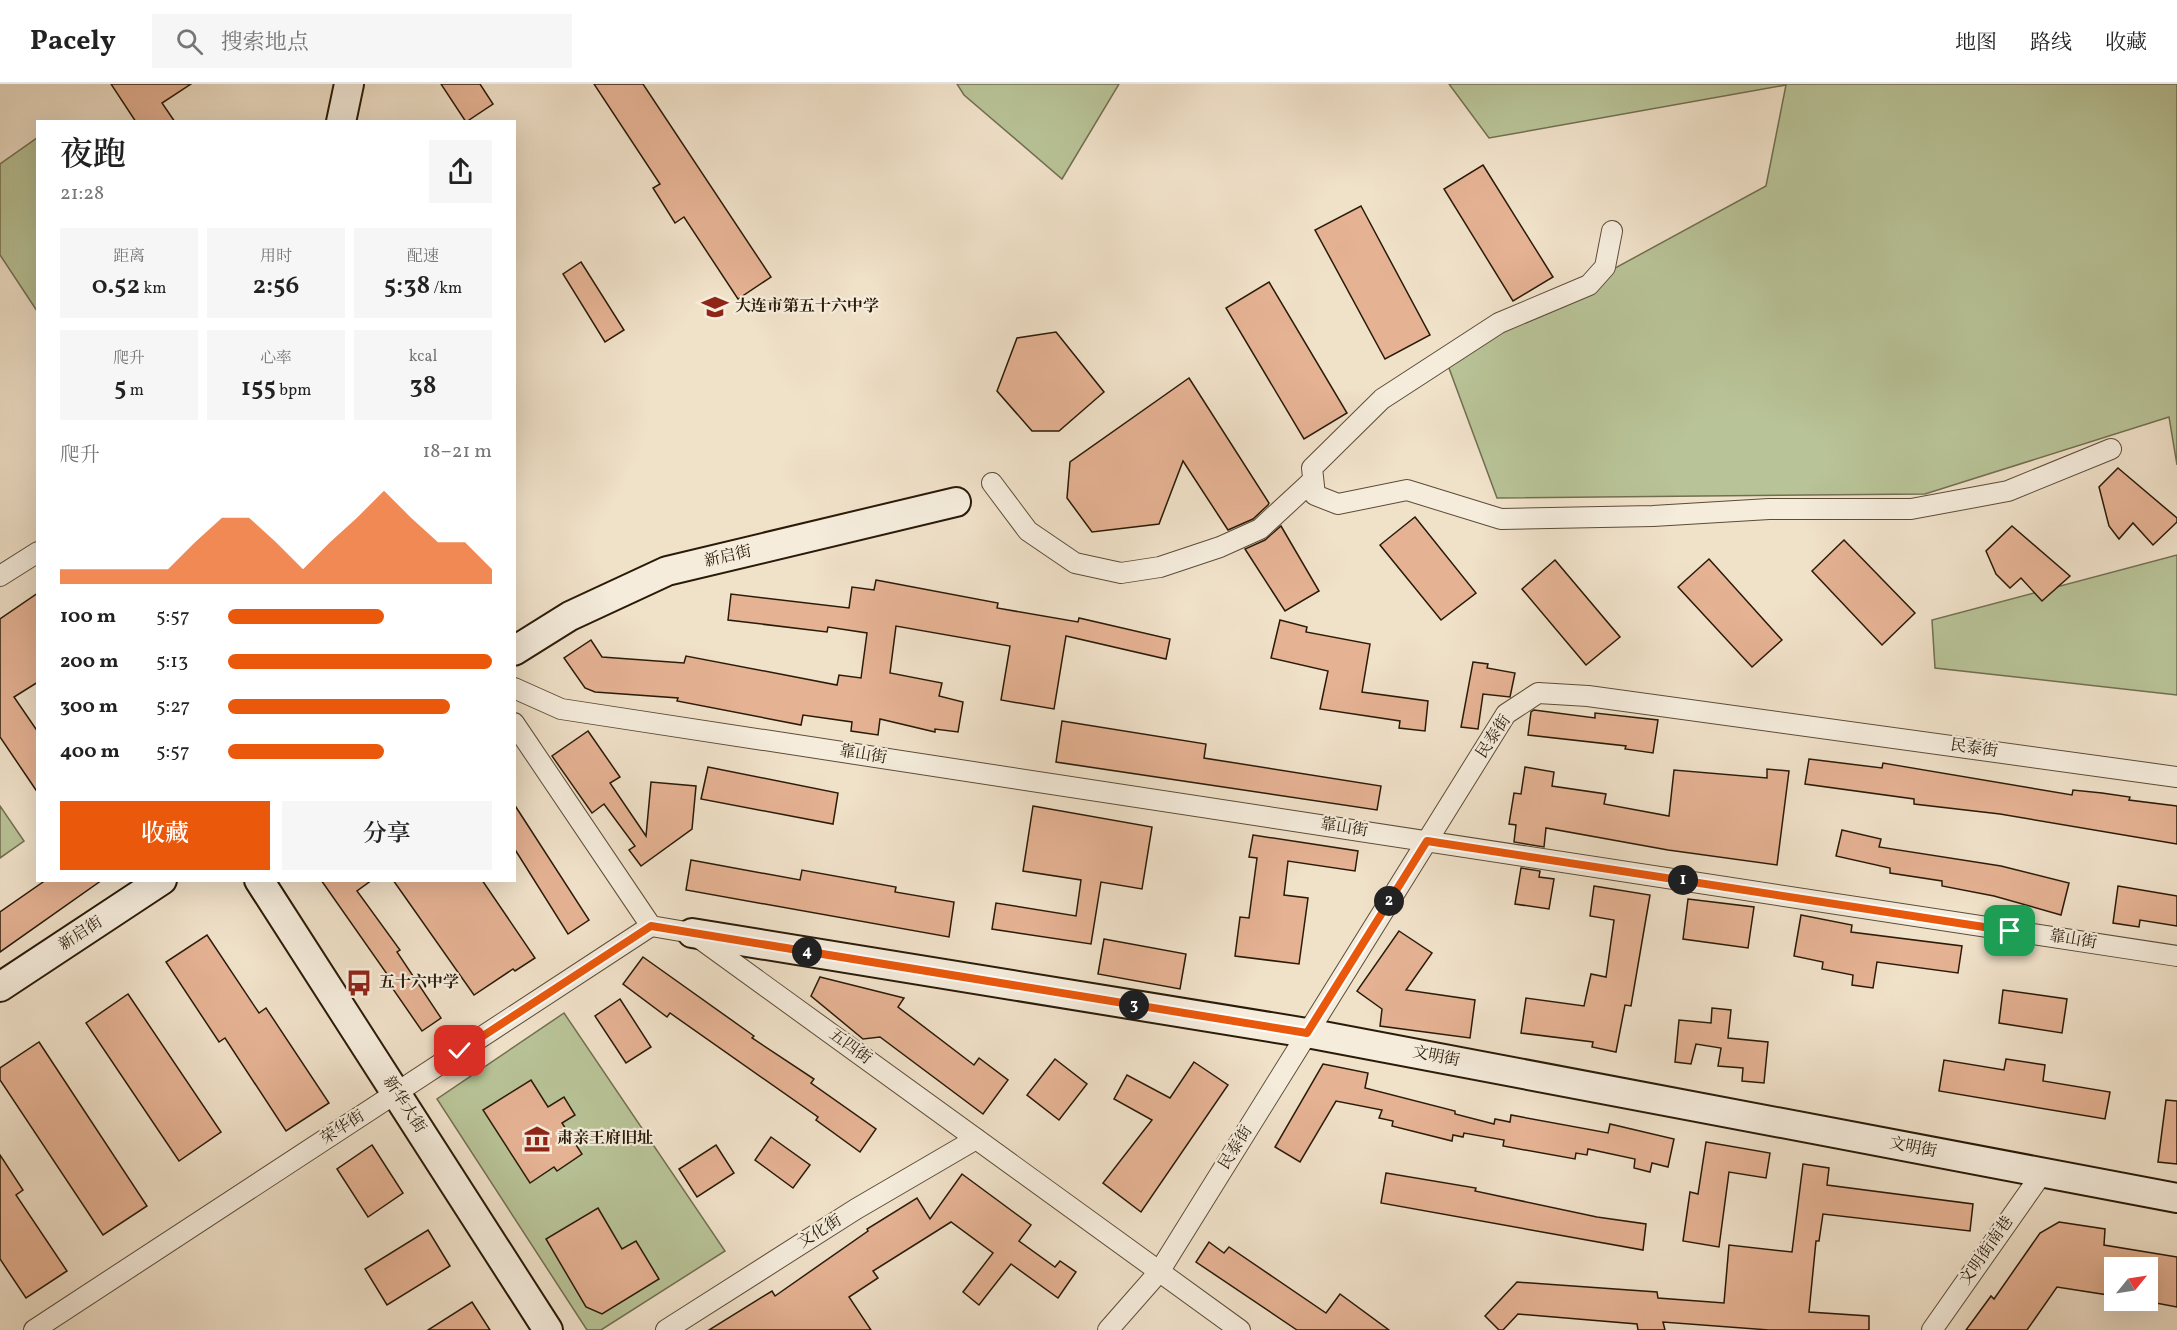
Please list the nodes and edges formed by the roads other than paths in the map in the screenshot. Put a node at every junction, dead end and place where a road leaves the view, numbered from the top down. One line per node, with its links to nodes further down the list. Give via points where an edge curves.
1 (349, 84): 2 (street)
2 (341, 120)
3 (1612, 231): 5 (street, via 1605,267 1589,285 1499,323 1382,399 1312,468)
4 (2111, 449): 5 (street, via 2008,491 1911,509 1769,509 1501,519 1407,490 1338,504 1315,495)
5 (1313, 480): 6 (street, via 1260,529 1160,567 1121,573 1075,562 1028,531)
6 (992, 483)
7 (956, 502): 10 (street, 新启街, via 667,571 570,616)
8 (36, 553): 9 (street)
9 (0, 576)
10 (516, 650)
11 (516, 689): 14 (street, 靠山街, via 561,709)
12 (516, 726): 17 (street)
13 (2177, 777): 14 (street, 民泰街, via 1588,696 1538,693 1506,714)
14 (1427, 841): 19 (street, 靠山街); 21 (street, 民泰街)
15 (159, 882): 20 (street, 新启街)
16 (260, 882): 22 (street, 新华大街)
17 (651, 926): 18 (street, 五四街); 22 (street, 荣华街)
18 (692, 933): 21 (street, 文明街); 23 (street, 五四街)
19 (2177, 956)
20 (0, 987)
21 (1307, 1033): 24 (street, 文明街); 26 (street, 民泰街)
22 (396, 1093): 27 (street, 荣华街); 28 (street, 新华大街)
23 (976, 1139): 26 (street, 五四街); 29 (street, 文化街, via 856,1209)
24 (2043, 1172): 25 (street, 文明街); 32 (street, 文明街南巷)
25 (2177, 1198)
26 (1159, 1272): 30 (street, 民泰街); 31 (street, 五四街)
27 (34, 1330)
28 (548, 1330)
29 (666, 1330)
30 (1108, 1330)
31 (1240, 1330)
32 (1932, 1330)

